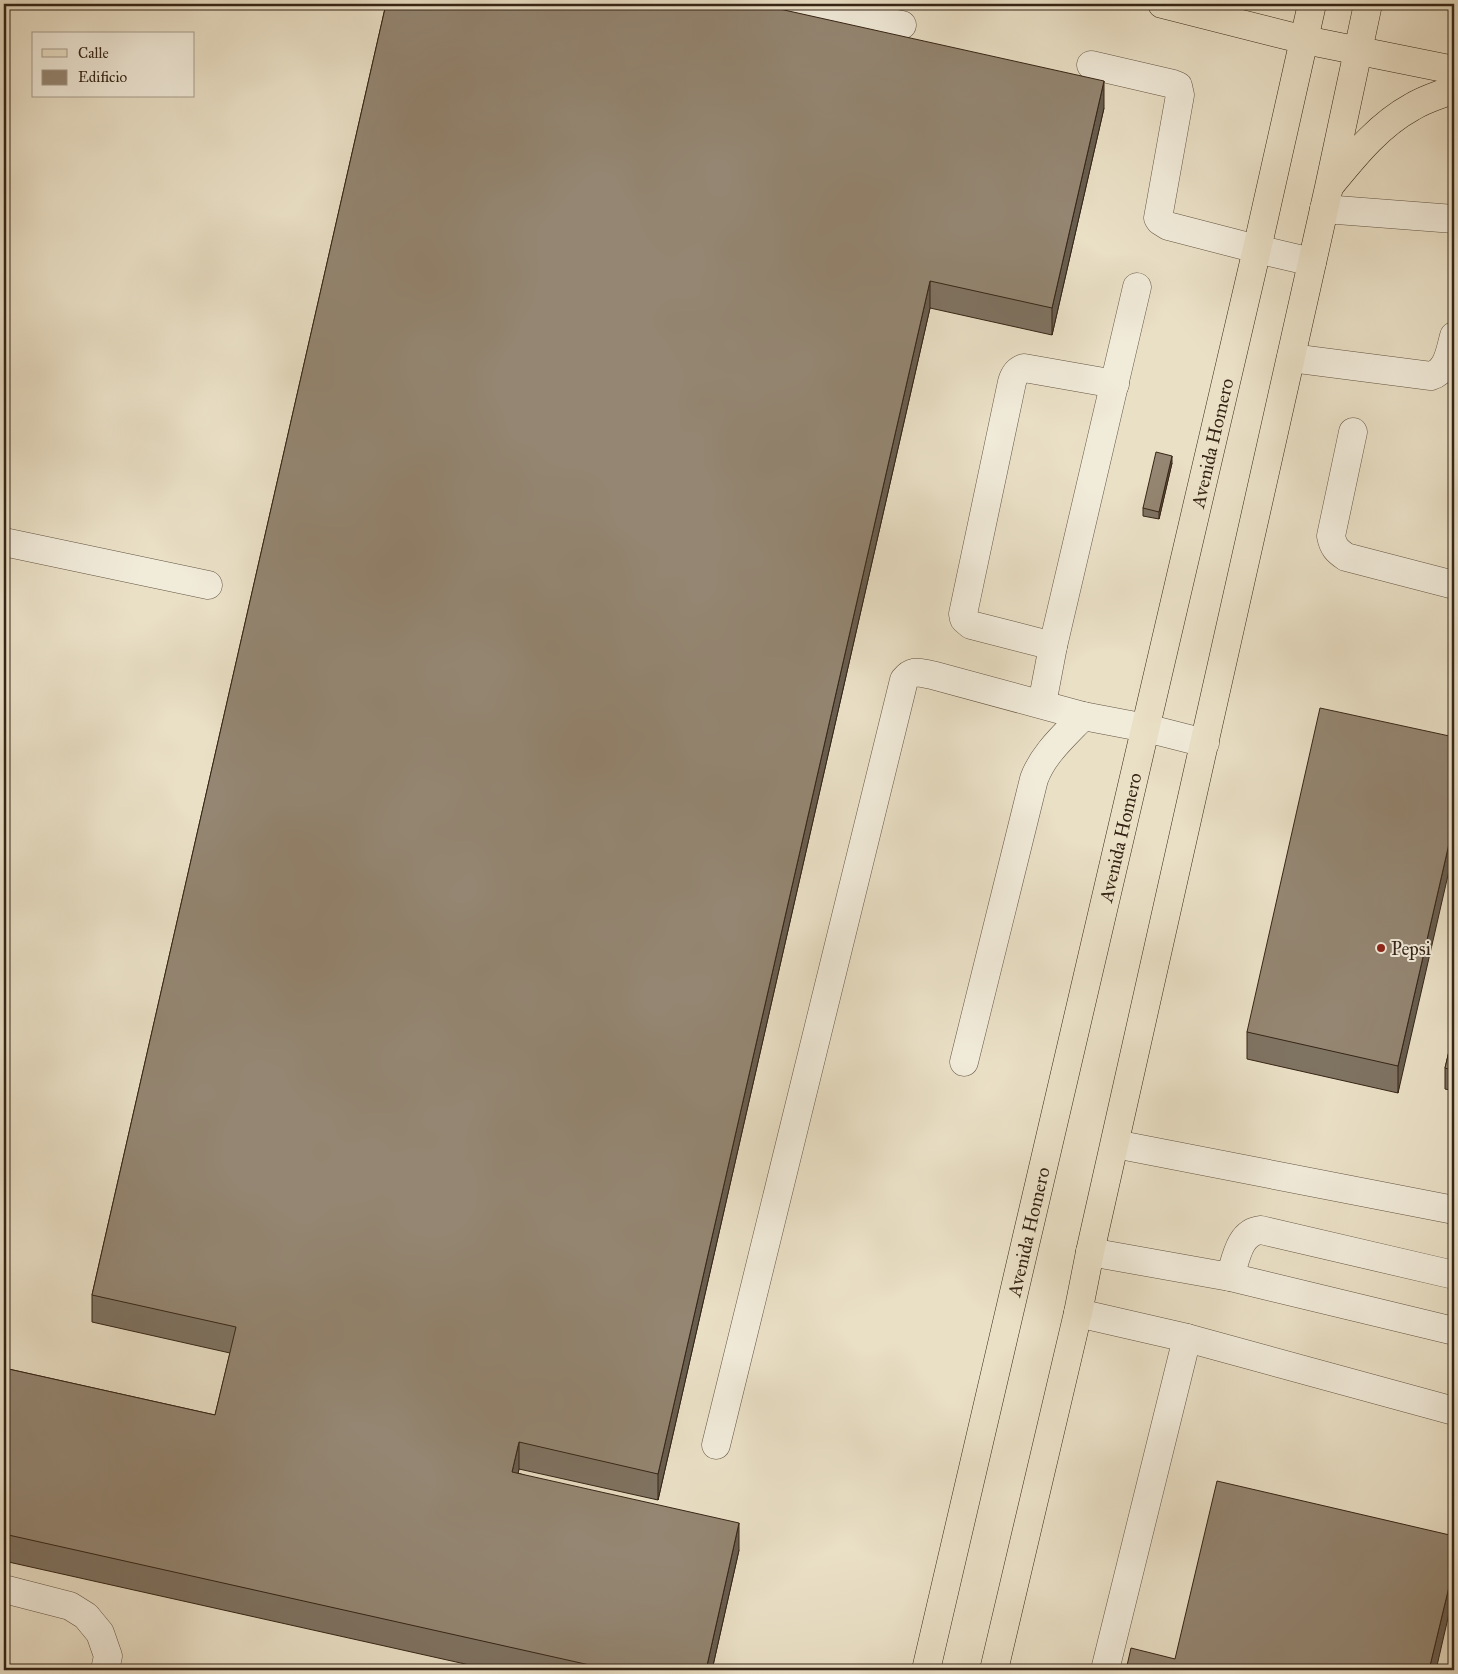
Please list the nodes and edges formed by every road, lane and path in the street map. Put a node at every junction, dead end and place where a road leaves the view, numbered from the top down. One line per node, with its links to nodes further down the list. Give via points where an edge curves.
1 (790, 4): 5 (lane)
2 (1162, 4): 6 (main road)
3 (1312, 4): 6 (main road, Avenida Homero)
4 (1368, 4): 7 (main road)
5 (902, 25)
6 (1305, 40): 7 (main road); 13 (main road, Avenida Homero)
7 (1358, 52): 9 (main road); 11 (main road)
8 (1090, 65): 13 (lane, via 1178,86 1180,96 1160,221 1168,226)
9 (1454, 70)
10 (1454, 89): 11 (main road, via 1412,106 1385,125 1364,144)
11 (1327, 198): 12 (lane); 14 (main road)
12 (1454, 219)
13 (1257, 249): 14 (lane); 26 (main road, Avenida Homero)
14 (1312, 262): 17 (main road)
15 (1137, 287): 18 (lane)
16 (1454, 336): 17 (lane, via 1444,368 1432,376)
17 (1291, 358): 27 (main road)
18 (1115, 384): 23 (lane); 23 (lane, via 1024,368 1014,375 1012,382 963,614 964,620 971,625)
19 (1353, 432): 22 (lane, via 1331,536 1333,545 1346,557)
20 (4, 542): 21 (lane)
21 (208, 585)
22 (1454, 585)
23 (1053, 646): 24 (lane)
24 (1042, 704): 25 (lane); 38 (lane, via 932,675 914,672 904,680)
25 (1083, 716): 26 (lane); 28 (lane, via 1037,770)
26 (1146, 728): 27 (lane); 41 (main road, Avenida Homero)
27 (1205, 743): 29 (main road)
28 (964, 1062)
29 (1115, 1144): 30 (lane); 31 (main road)
30 (1454, 1210)
31 (1090, 1252): 33 (lane); 34 (main road)
32 (1454, 1275): 33 (lane, via 1254,1230 1243,1240)
33 (1230, 1276): 35 (lane)
34 (1078, 1313): 36 (lane); 42 (main road)
35 (1454, 1331)
36 (1187, 1338): 37 (lane); 43 (lane)
37 (1454, 1411)
38 (716, 1445)
39 (4, 1589): 40 (lane, via 70,1606 86,1616 100,1633 108,1656)
40 (105, 1670)
41 (926, 1670)
42 (994, 1670)
43 (1105, 1670)

